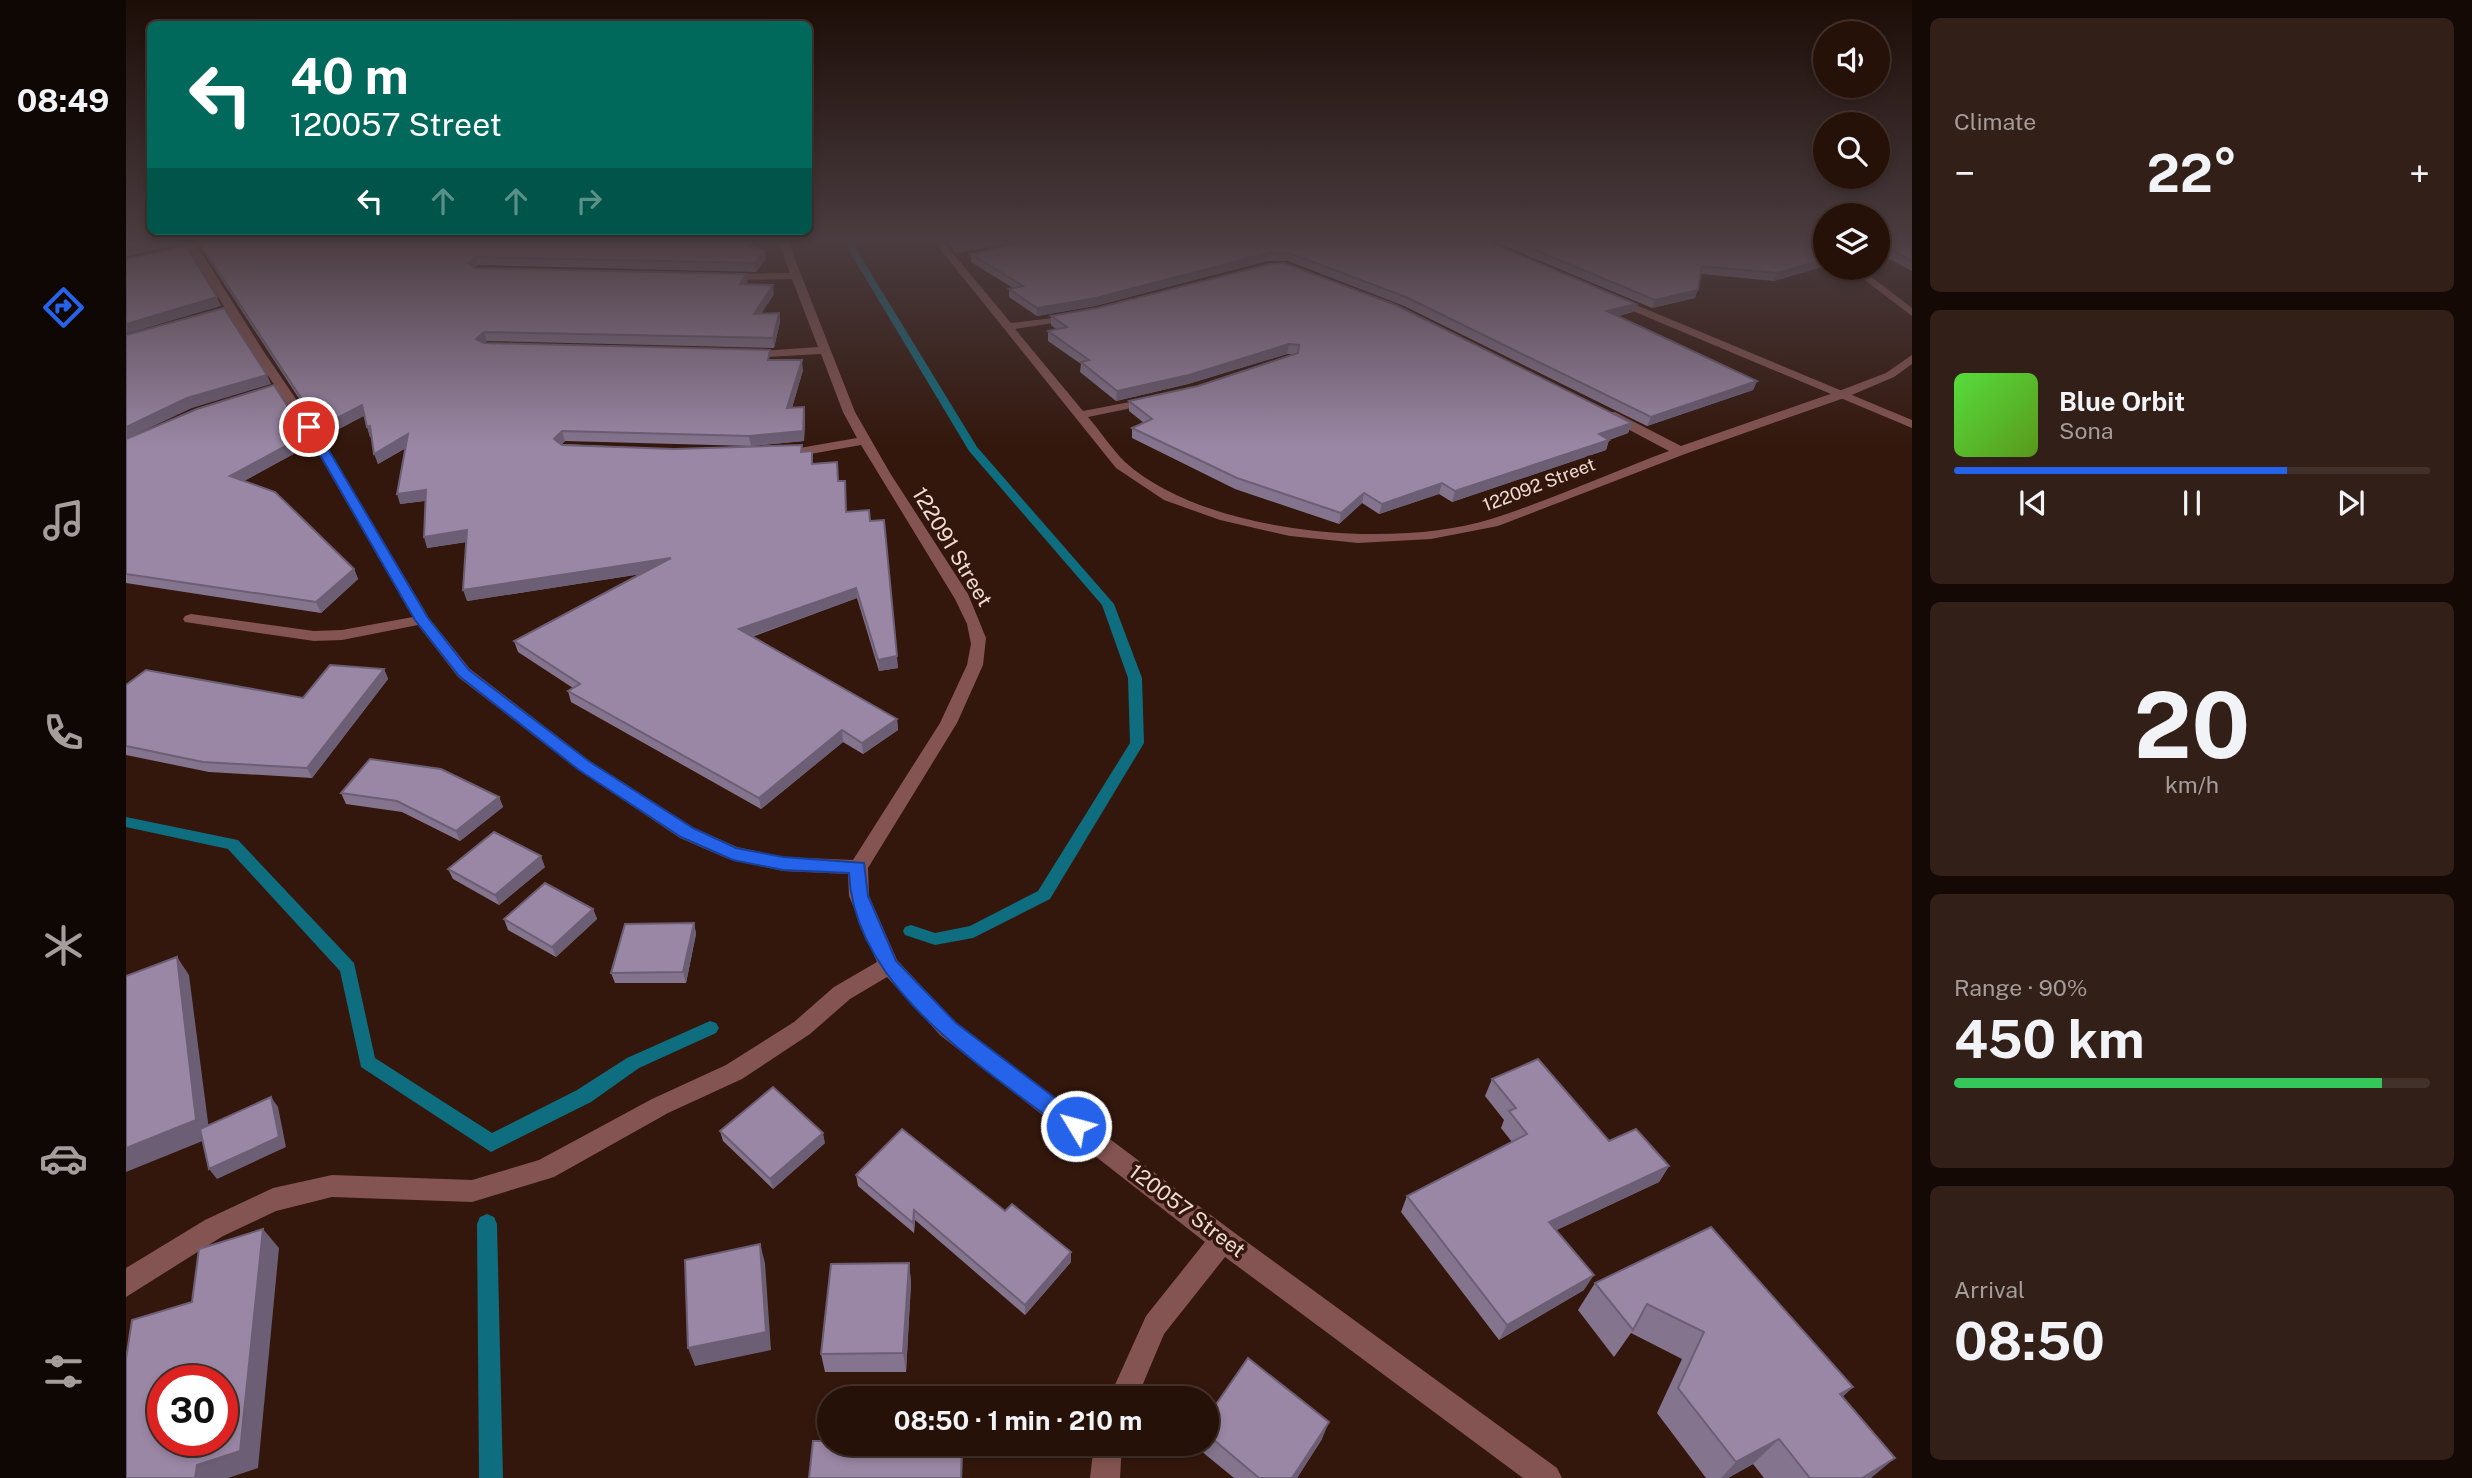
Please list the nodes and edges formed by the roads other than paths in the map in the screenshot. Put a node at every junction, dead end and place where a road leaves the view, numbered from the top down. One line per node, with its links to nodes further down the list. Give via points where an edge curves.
1 (223, 308): 19 (street)
2 (808, 308): 7 (street, 122091 Street)
3 (993, 308): 6 (street, 122092 Street)
4 (1633, 308): 10 (street)
5 (1083, 315): 6 (street)
6 (1007, 327): 13 (street, 122092 Street)
7 (824, 350): 8 (street); 15 (street, 122091 Street)
8 (730, 355)
9 (1912, 358): 10 (street, 122092 Street, via 1890,375)
10 (1843, 394): 14 (street); 16 (street, 122092 Street)
11 (1169, 396): 13 (street)
12 (1602, 410): 16 (street)
13 (1080, 415): 16 (street, 122092 Street, via 1121,465 1169,497 1225,517 1290,532 1358,539 1432,535 1493,523)
14 (1912, 424)
15 (863, 441): 17 (street); 20 (street, 122091 Street, via 960,594 979,644 974,669 950,720)
16 (1680, 450)
17 (777, 454)
18 (191, 619): 19 (street, via 314,636)
19 (422, 620): 20 (street, via 464,673 484,690 585,766 687,833 733,853 783,864)
20 (858, 867): 21 (street, 120057 Street, via 859,896)
21 (889, 965): 22 (street, 120057 Street, via 948,1029); 23 (street, via 842,993 802,1028 734,1072 660,1106 545,1169 472,1191 332,1186 273,1200 214,1228)
22 (1223, 1240): 24 (street, via 1155,1325); 27 (street, 120057 Street)
23 (126, 1284)
24 (1128, 1386)
25 (1107, 1456): 26 (street)
26 (1105, 1478)
27 (1547, 1478)

